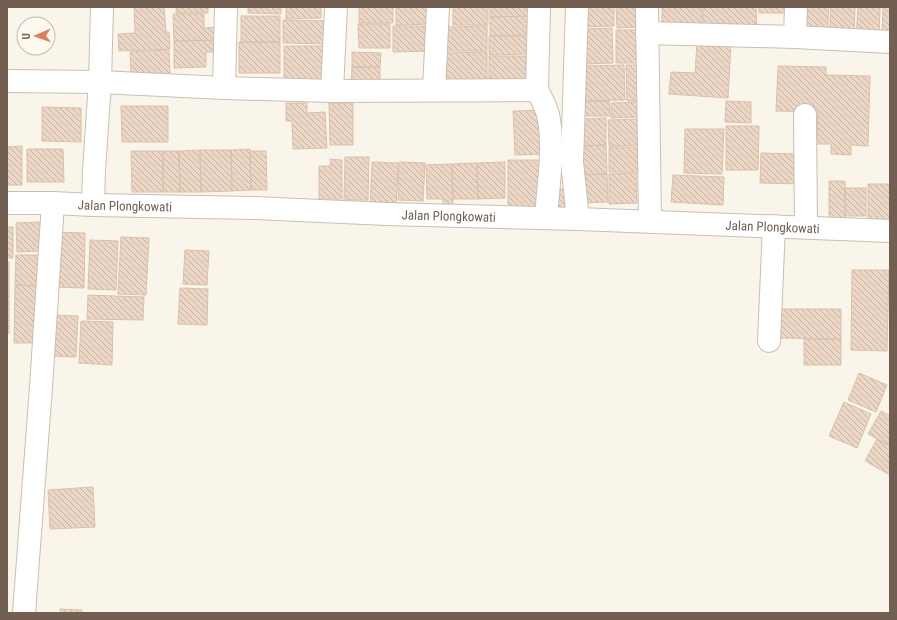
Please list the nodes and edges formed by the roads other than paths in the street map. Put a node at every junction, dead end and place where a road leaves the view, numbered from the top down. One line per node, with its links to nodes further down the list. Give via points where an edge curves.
1 (102, 7): 13 (street)
2 (226, 7): 14 (street)
3 (336, 7): 17 (street)
4 (438, 7): 15 (street)
5 (539, 7): 16 (street)
6 (577, 7): 23 (street, via 572,162)
7 (647, 7): 9 (street)
8 (796, 7): 10 (street)
9 (647, 33): 10 (street); 24 (street)
10 (795, 37): 11 (street)
11 (890, 42)
12 (7, 81): 13 (street)
13 (100, 82): 14 (street); 21 (street)
14 (224, 88): 17 (street)
15 (434, 90): 16 (street); 17 (street)
16 (537, 90): 22 (street, via 548,115 551,148)
17 (332, 91)
18 (805, 115): 26 (street)
19 (7, 203): 20 (street, Jalan Plongkowati)
20 (53, 203): 21 (street, Jalan Plongkowati); 29 (street)
21 (93, 205): 22 (street, Jalan Plongkowati)
22 (546, 218): 23 (street, Jalan Plongkowati)
23 (578, 218): 24 (street, Jalan Plongkowati)
24 (650, 221): 25 (street, Jalan Plongkowati)
25 (774, 226): 26 (street, Jalan Plongkowati); 28 (street)
26 (806, 228): 27 (street, Jalan Plongkowati)
27 (890, 231)
28 (769, 341)
29 (24, 613)

